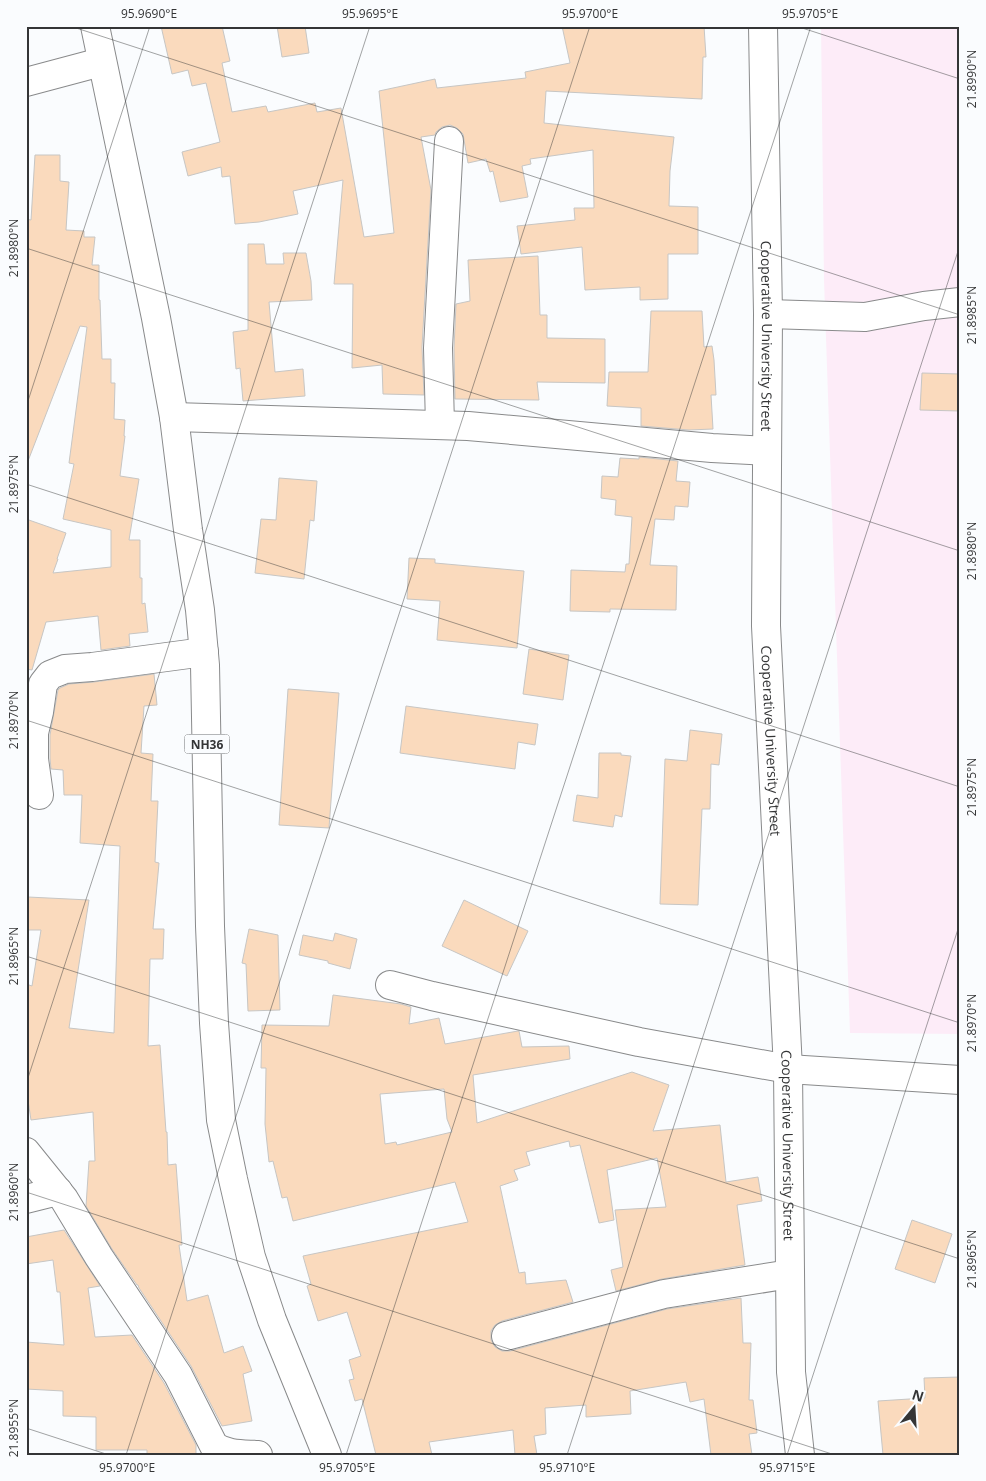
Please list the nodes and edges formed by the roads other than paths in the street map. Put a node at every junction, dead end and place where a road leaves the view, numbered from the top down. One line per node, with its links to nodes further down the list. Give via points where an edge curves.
1 (95, 26): 3 (main road, NH36)
2 (763, 26): 7 (main road, Cooperative University Street)
3 (101, 62): 4 (main road); 8 (main road, NH36)
4 (26, 82)
5 (449, 141): 9 (main road, via 438,348)
6 (960, 302): 7 (main road, via 865,317)
7 (768, 314): 10 (main road, Cooperative University Street)
8 (174, 417): 9 (main road); 11 (main road, NH36)
9 (440, 425): 10 (main road)
10 (767, 452): 15 (main road, Cooperative University Street, via 766,626)
11 (204, 652): 12 (main road, via 65,669 50,675 43,684); 23 (main road, NH36, via 210,926 221,1120 251,1257 272,1320)
12 (31, 767): 13 (main road)
13 (39, 795)
14 (390, 985): 15 (main road, via 639,1042)
15 (788, 1069): 16 (main road); 20 (main road, Cooperative University Street)
16 (960, 1080)
17 (26, 1152): 18 (main road)
18 (58, 1191): 19 (main road); 22 (main road, via 178,1375 214,1446 230,1453)
19 (26, 1199)
20 (790, 1274): 21 (main road, via 664,1294); 24 (main road, Cooperative University Street, via 791,1372)
21 (506, 1336)
22 (258, 1455)
23 (327, 1455)
24 (800, 1455)

